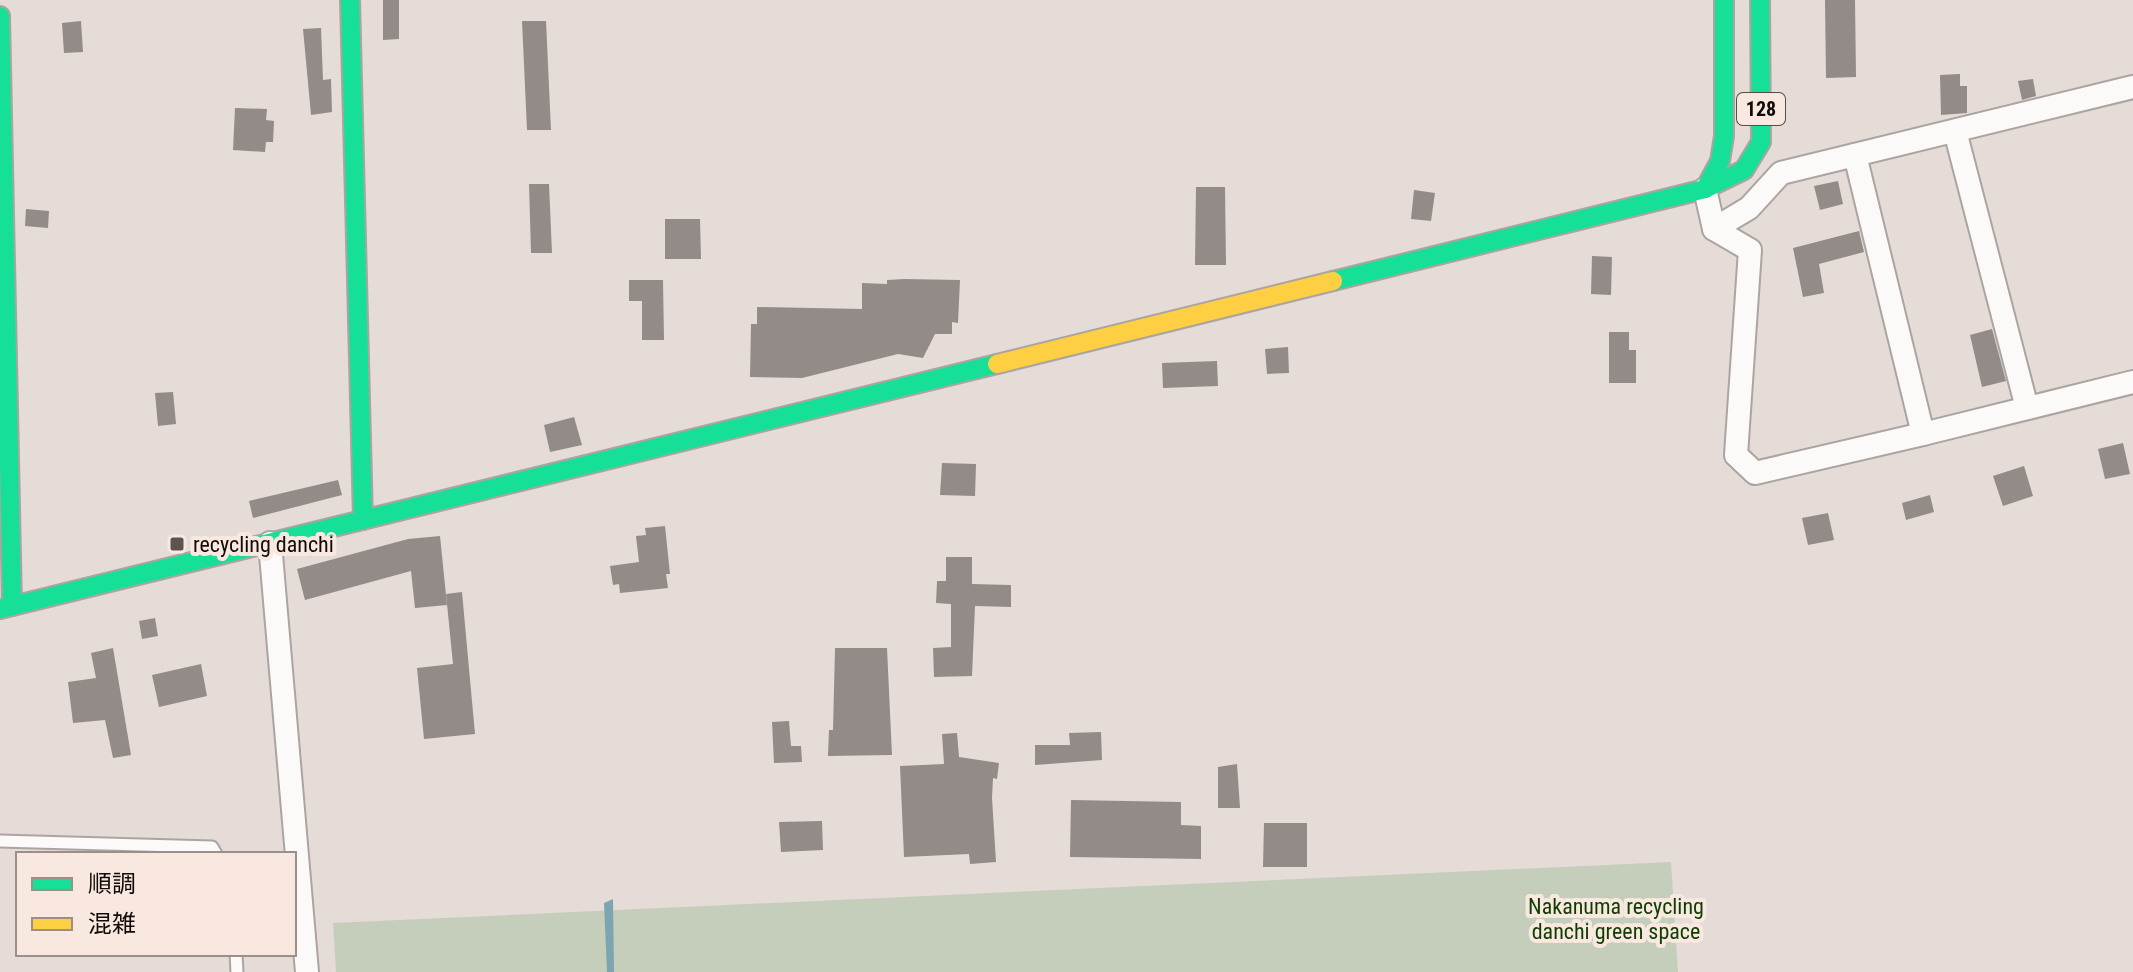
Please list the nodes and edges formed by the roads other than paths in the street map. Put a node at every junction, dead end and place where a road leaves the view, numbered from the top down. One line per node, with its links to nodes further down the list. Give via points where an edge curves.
1 (350, 0): 13 (street)
2 (1724, 0): 8 (street, 128, via 1724,136 1720,161)
3 (1760, 0): 8 (street, 128, via 1761,142 1744,170)
4 (0, 16): 15 (street)
5 (2133, 87): 6 (street)
6 (1955, 131): 7 (street); 11 (street)
7 (1855, 155): 9 (street, via 1781,173 1749,208); 12 (street)
8 (1705, 189): 9 (street); 13 (street)
9 (1714, 229): 12 (street, via 1750,250 1736,455 1755,473)
10 (2133, 382): 11 (street)
11 (2027, 408): 12 (street)
12 (1923, 434)
13 (363, 520): 14 (street)
14 (270, 543): 15 (street); 18 (street)
15 (6, 608)
16 (0, 841): 17 (lane, via 212,847)
17 (215, 852)
18 (307, 972)

